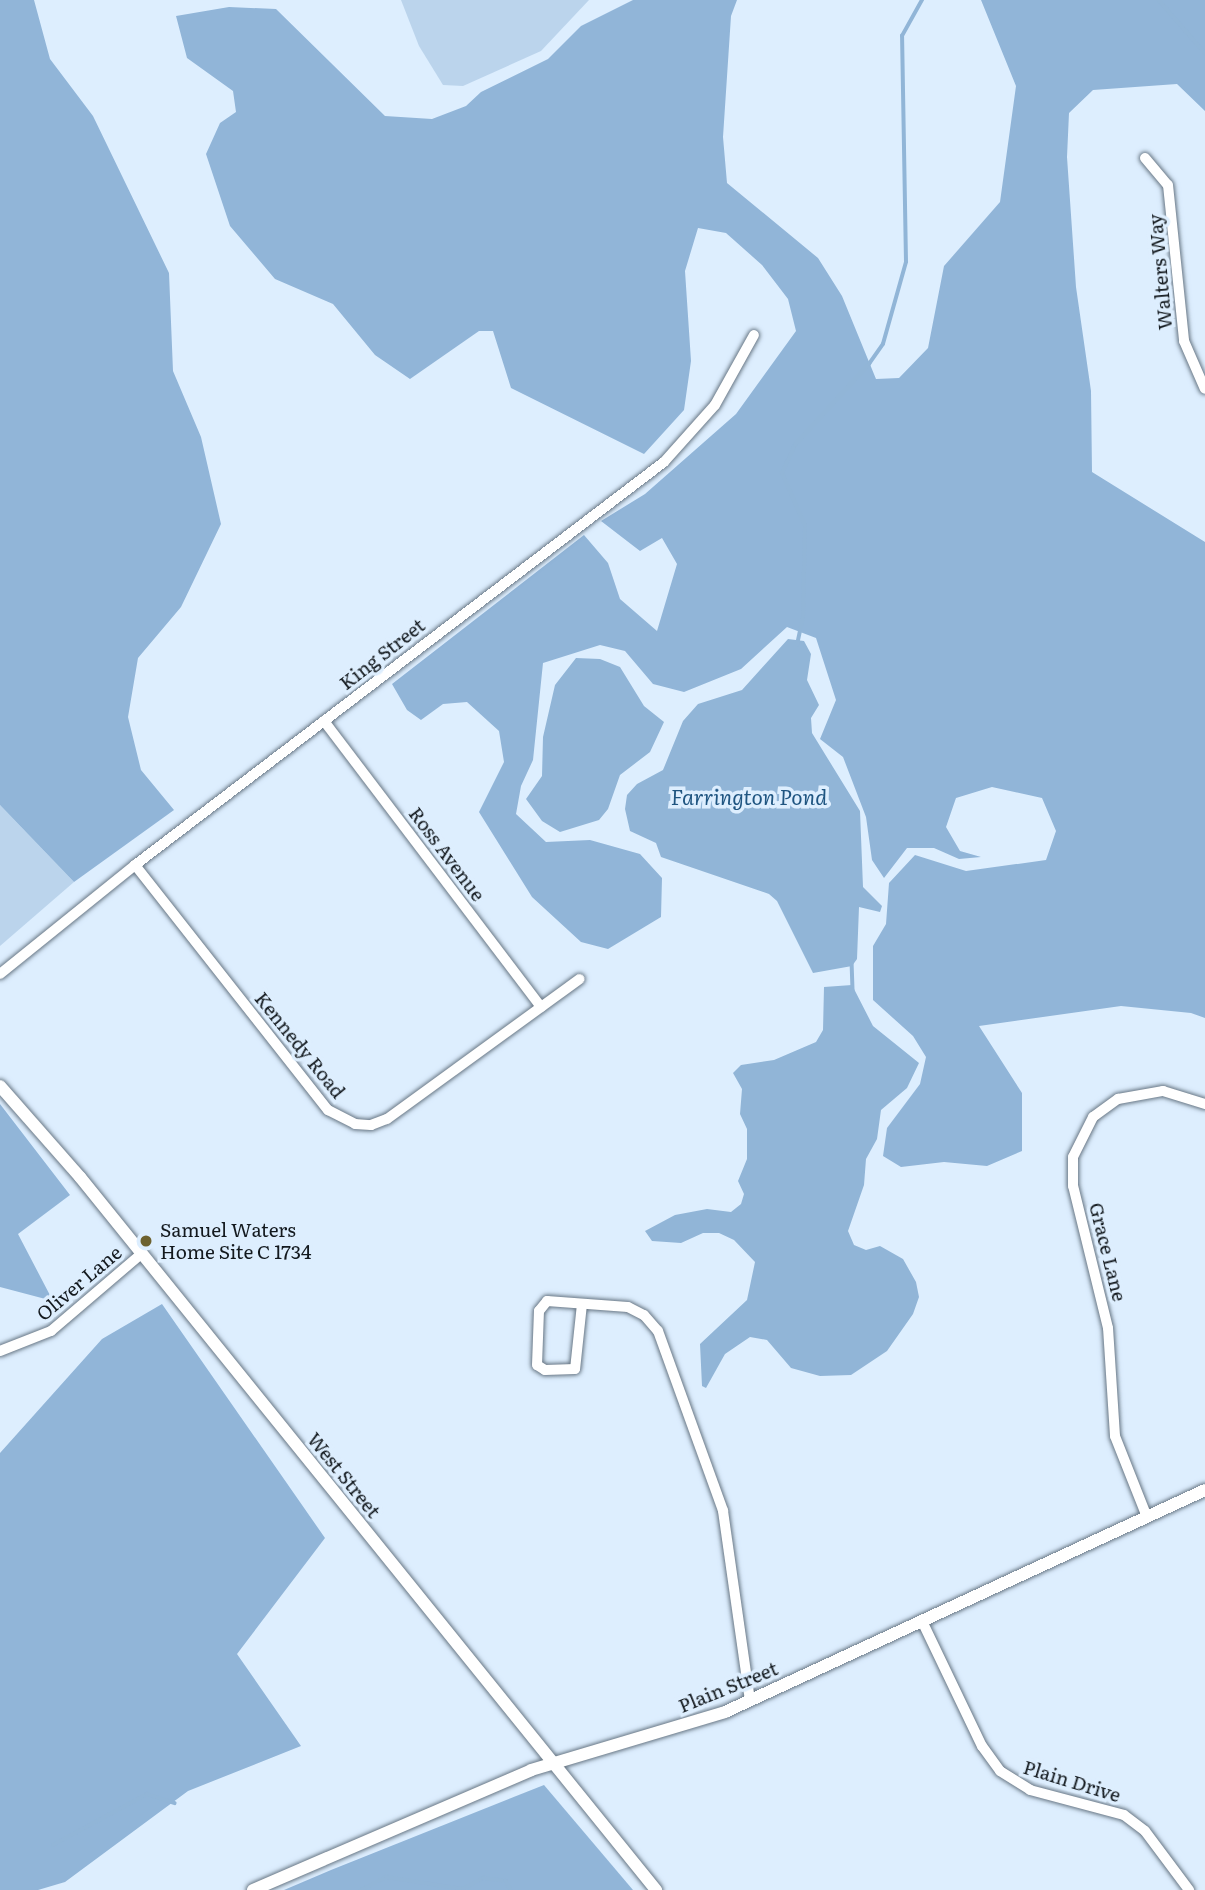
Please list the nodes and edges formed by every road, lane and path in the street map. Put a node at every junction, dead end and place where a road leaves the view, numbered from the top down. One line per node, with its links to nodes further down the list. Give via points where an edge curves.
1 (1145, 158): 3 (street, Walters Way, via 1168,185 1184,341)
2 (754, 335): 4 (street, King Street, via 715,405 664,462)
3 (1205, 389)
4 (324, 721): 5 (street, King Street); 8 (street, Ross Avenue)
5 (135, 865): 6 (street, King Street); 8 (street, Kennedy Road, via 328,1110 348,1122 371,1125 387,1119)
6 (0, 974)
7 (580, 979): 8 (street, Kennedy Road)
8 (541, 1007)
9 (0, 1086): 11 (street, West Street)
10 (1205, 1104): 15 (street, Grace Lane, via 1163,1091 1118,1099 1093,1117 1073,1157 1073,1186 1108,1328 1115,1436)
11 (140, 1255): 13 (street, Oliver Lane, via 51,1331); 18 (street, West Street)
12 (582, 1304): 12 (street, via 577,1367 569,1371 539,1368 541,1304); 17 (street, via 609,1303 645,1315 668,1352 723,1511)
13 (0, 1352)
14 (1205, 1490): 15 (street, Plain Street)
15 (1147, 1517): 16 (street, Plain Street)
16 (922, 1621): 17 (street, Plain Street); 21 (street, Plain Drive, via 982,1746 1000,1772 1030,1790 1124,1815 1145,1831)
17 (750, 1701): 18 (street, Plain Street, via 704,1720)
18 (554, 1762): 19 (street, Plain Street); 20 (street, West Street)
19 (253, 1890)
20 (656, 1890)
21 (1189, 1890)

